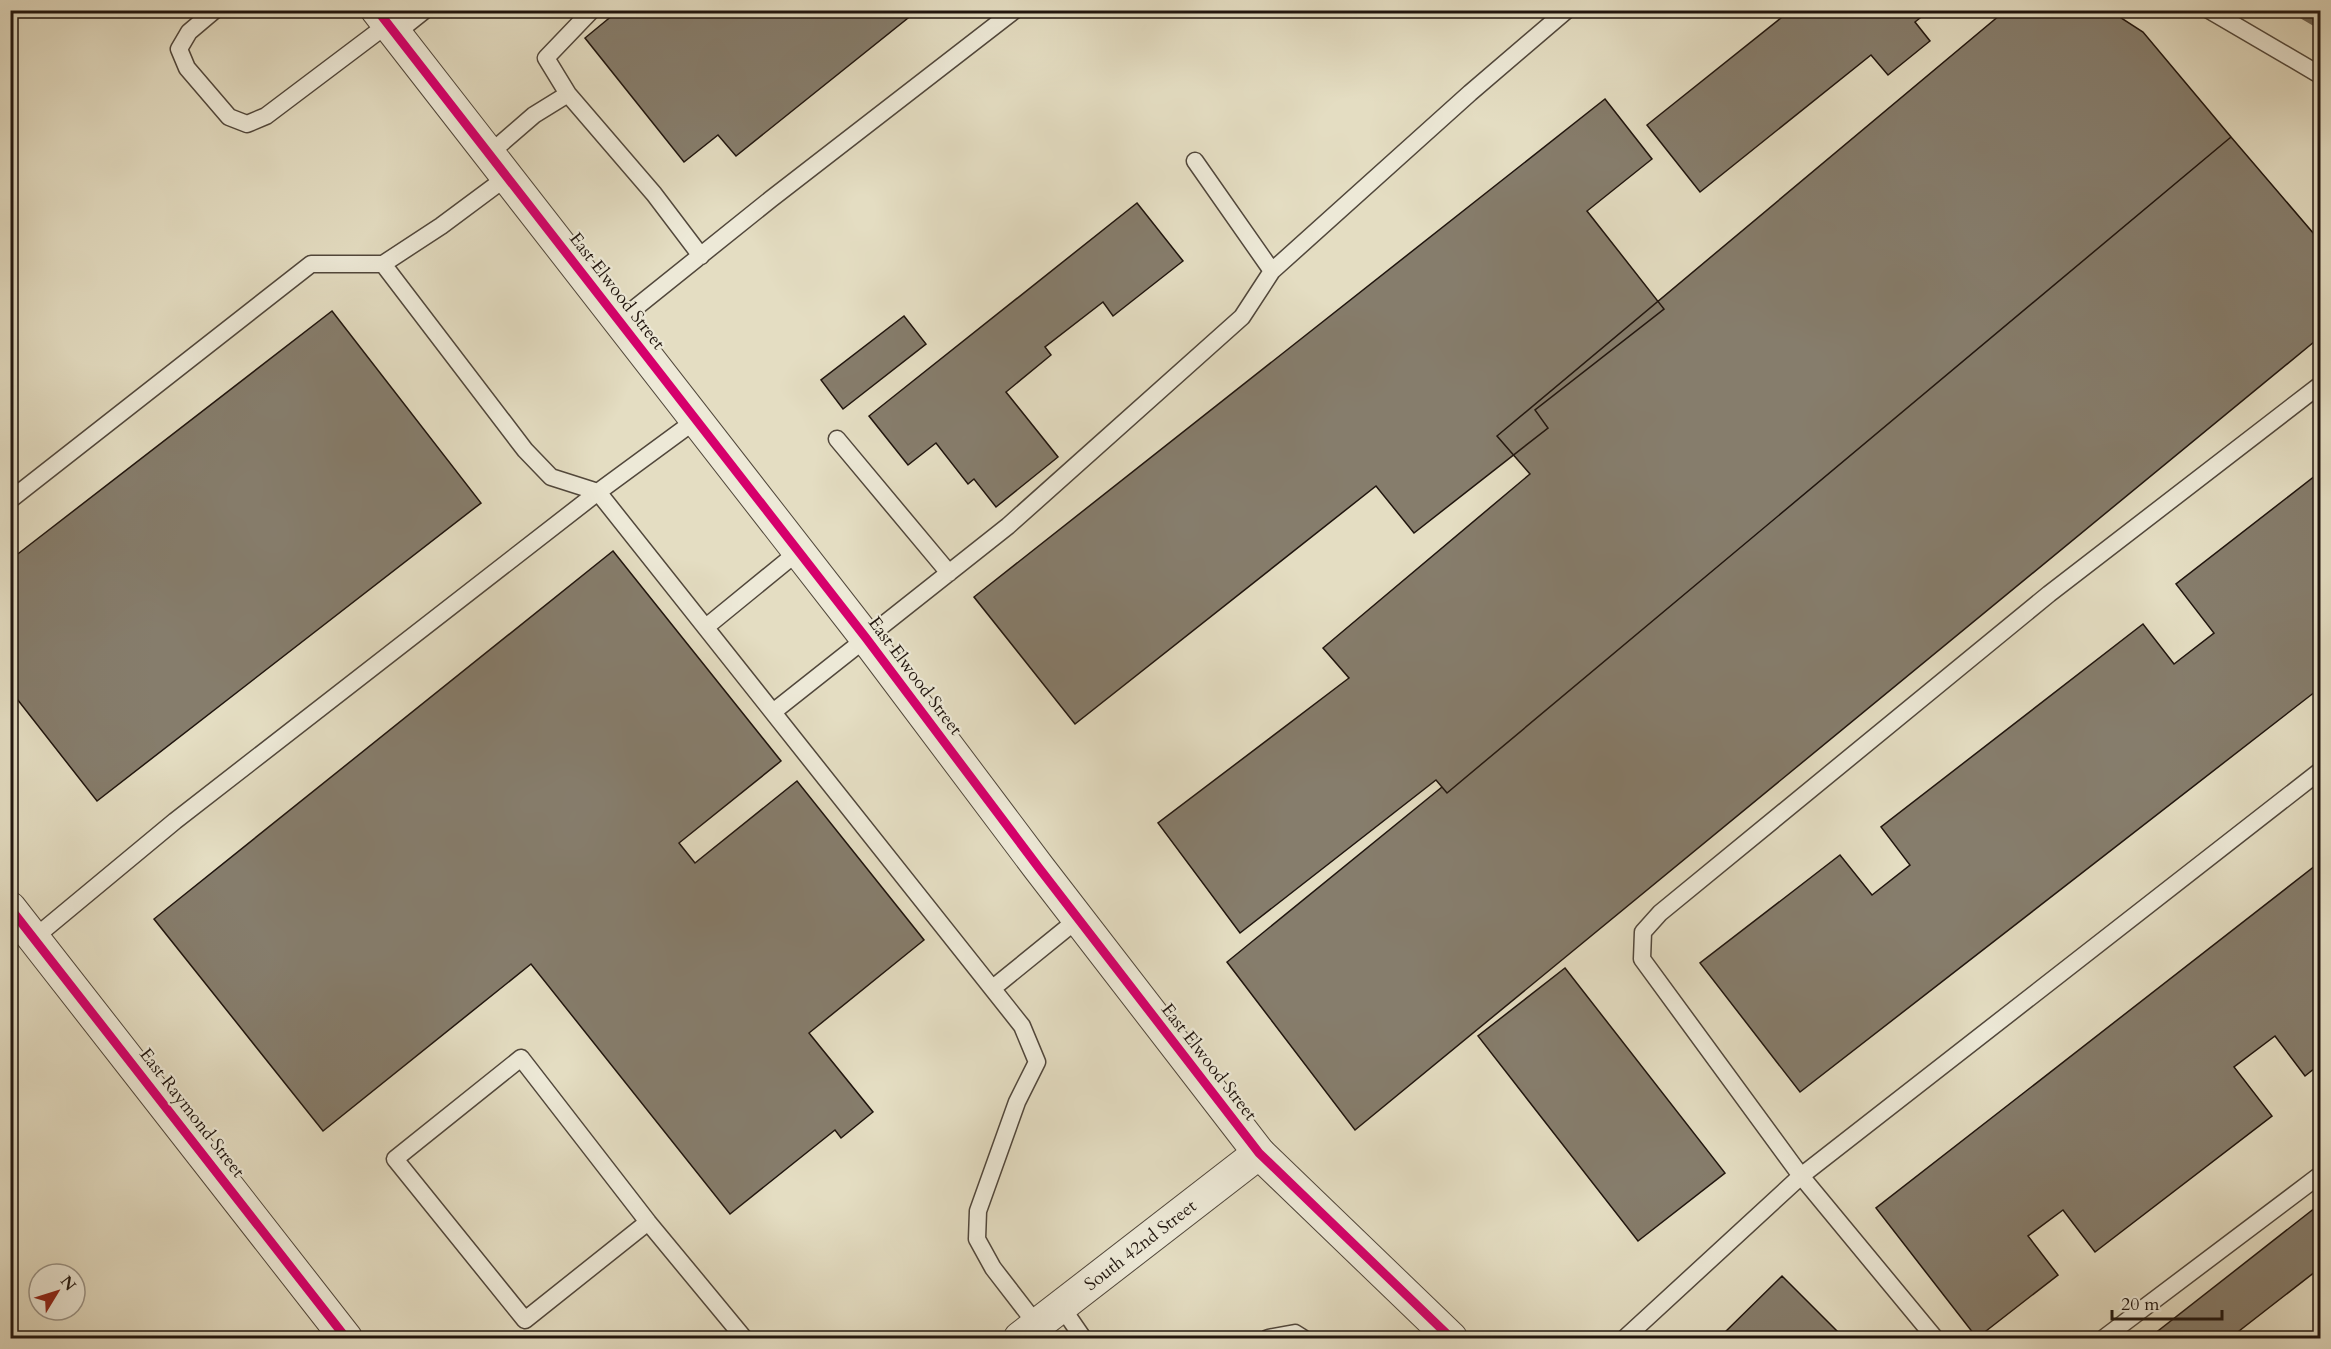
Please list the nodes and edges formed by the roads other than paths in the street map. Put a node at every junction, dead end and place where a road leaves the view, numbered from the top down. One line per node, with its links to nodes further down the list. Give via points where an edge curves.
1 (215, 10): 7 (lane, via 189,32 179,49 187,68 229,117 248,124 267,116)
2 (425, 10): 7 (lane)
3 (592, 10): 9 (lane, via 546,58)
4 (1015, 10): 12 (lane)
5 (1567, 10): 14 (lane)
6 (2209, 10): 8 (lane)
7 (387, 23): 11 (street, East Elwood Street)
8 (2320, 75)
9 (568, 94): 11 (lane, via 534,115); 12 (lane, via 654,194)
10 (1195, 161): 14 (lane)
11 (498, 165): 13 (lane, via 441,226); 15 (street, East Elwood Street)
12 (700, 256): 15 (lane)
13 (383, 264): 19 (lane, via 525,450 551,477); 20 (lane, via 311,264)
14 (1272, 272): 22 (lane, via 1242,317 1008,526)
15 (619, 321): 17 (street, East Elwood Street)
16 (2320, 385): 33 (lane, via 2049,594 1660,913 1643,932 1642,959)
17 (696, 420): 19 (lane); 21 (street, East Elwood Street)
18 (837, 439): 22 (lane)
19 (598, 492): 23 (lane); 29 (lane, via 175,821)
20 (10, 500)
21 (799, 551): 23 (lane); 24 (street, East Elwood Street)
22 (949, 573): 24 (lane)
23 (705, 627): 25 (lane)
24 (866, 638): 25 (lane); 28 (street, East Elwood Street)
25 (773, 712): 30 (lane)
26 (2320, 771): 33 (lane)
27 (10, 908): 29 (street, East Raymond Street)
28 (1078, 919): 30 (lane); 31 (street, East Elwood Street)
29 (34, 938): 37 (street, East Raymond Street)
30 (993, 988): 36 (lane, via 1022,1026 1037,1062 1017,1102 978,1211 977,1239)
31 (1259, 1153): 35 (street, South 42nd Street); 42 (street, East Elwood Street)
32 (2320, 1175): 45 (lane)
33 (1801, 1176): 43 (lane); 44 (lane)
34 (648, 1222): 34 (lane, via 525,1320 394,1159 521,1058); 38 (lane)
35 (1061, 1306): 36 (street, South 42nd Street); 39 (lane)
36 (1028, 1332)
37 (346, 1338)
38 (744, 1338)
39 (1083, 1338)
40 (1268, 1338): 41 (lane, via 1295,1333)
41 (1303, 1338)
42 (1451, 1338)
43 (1625, 1338)
44 (1935, 1338)
45 (2104, 1338)

